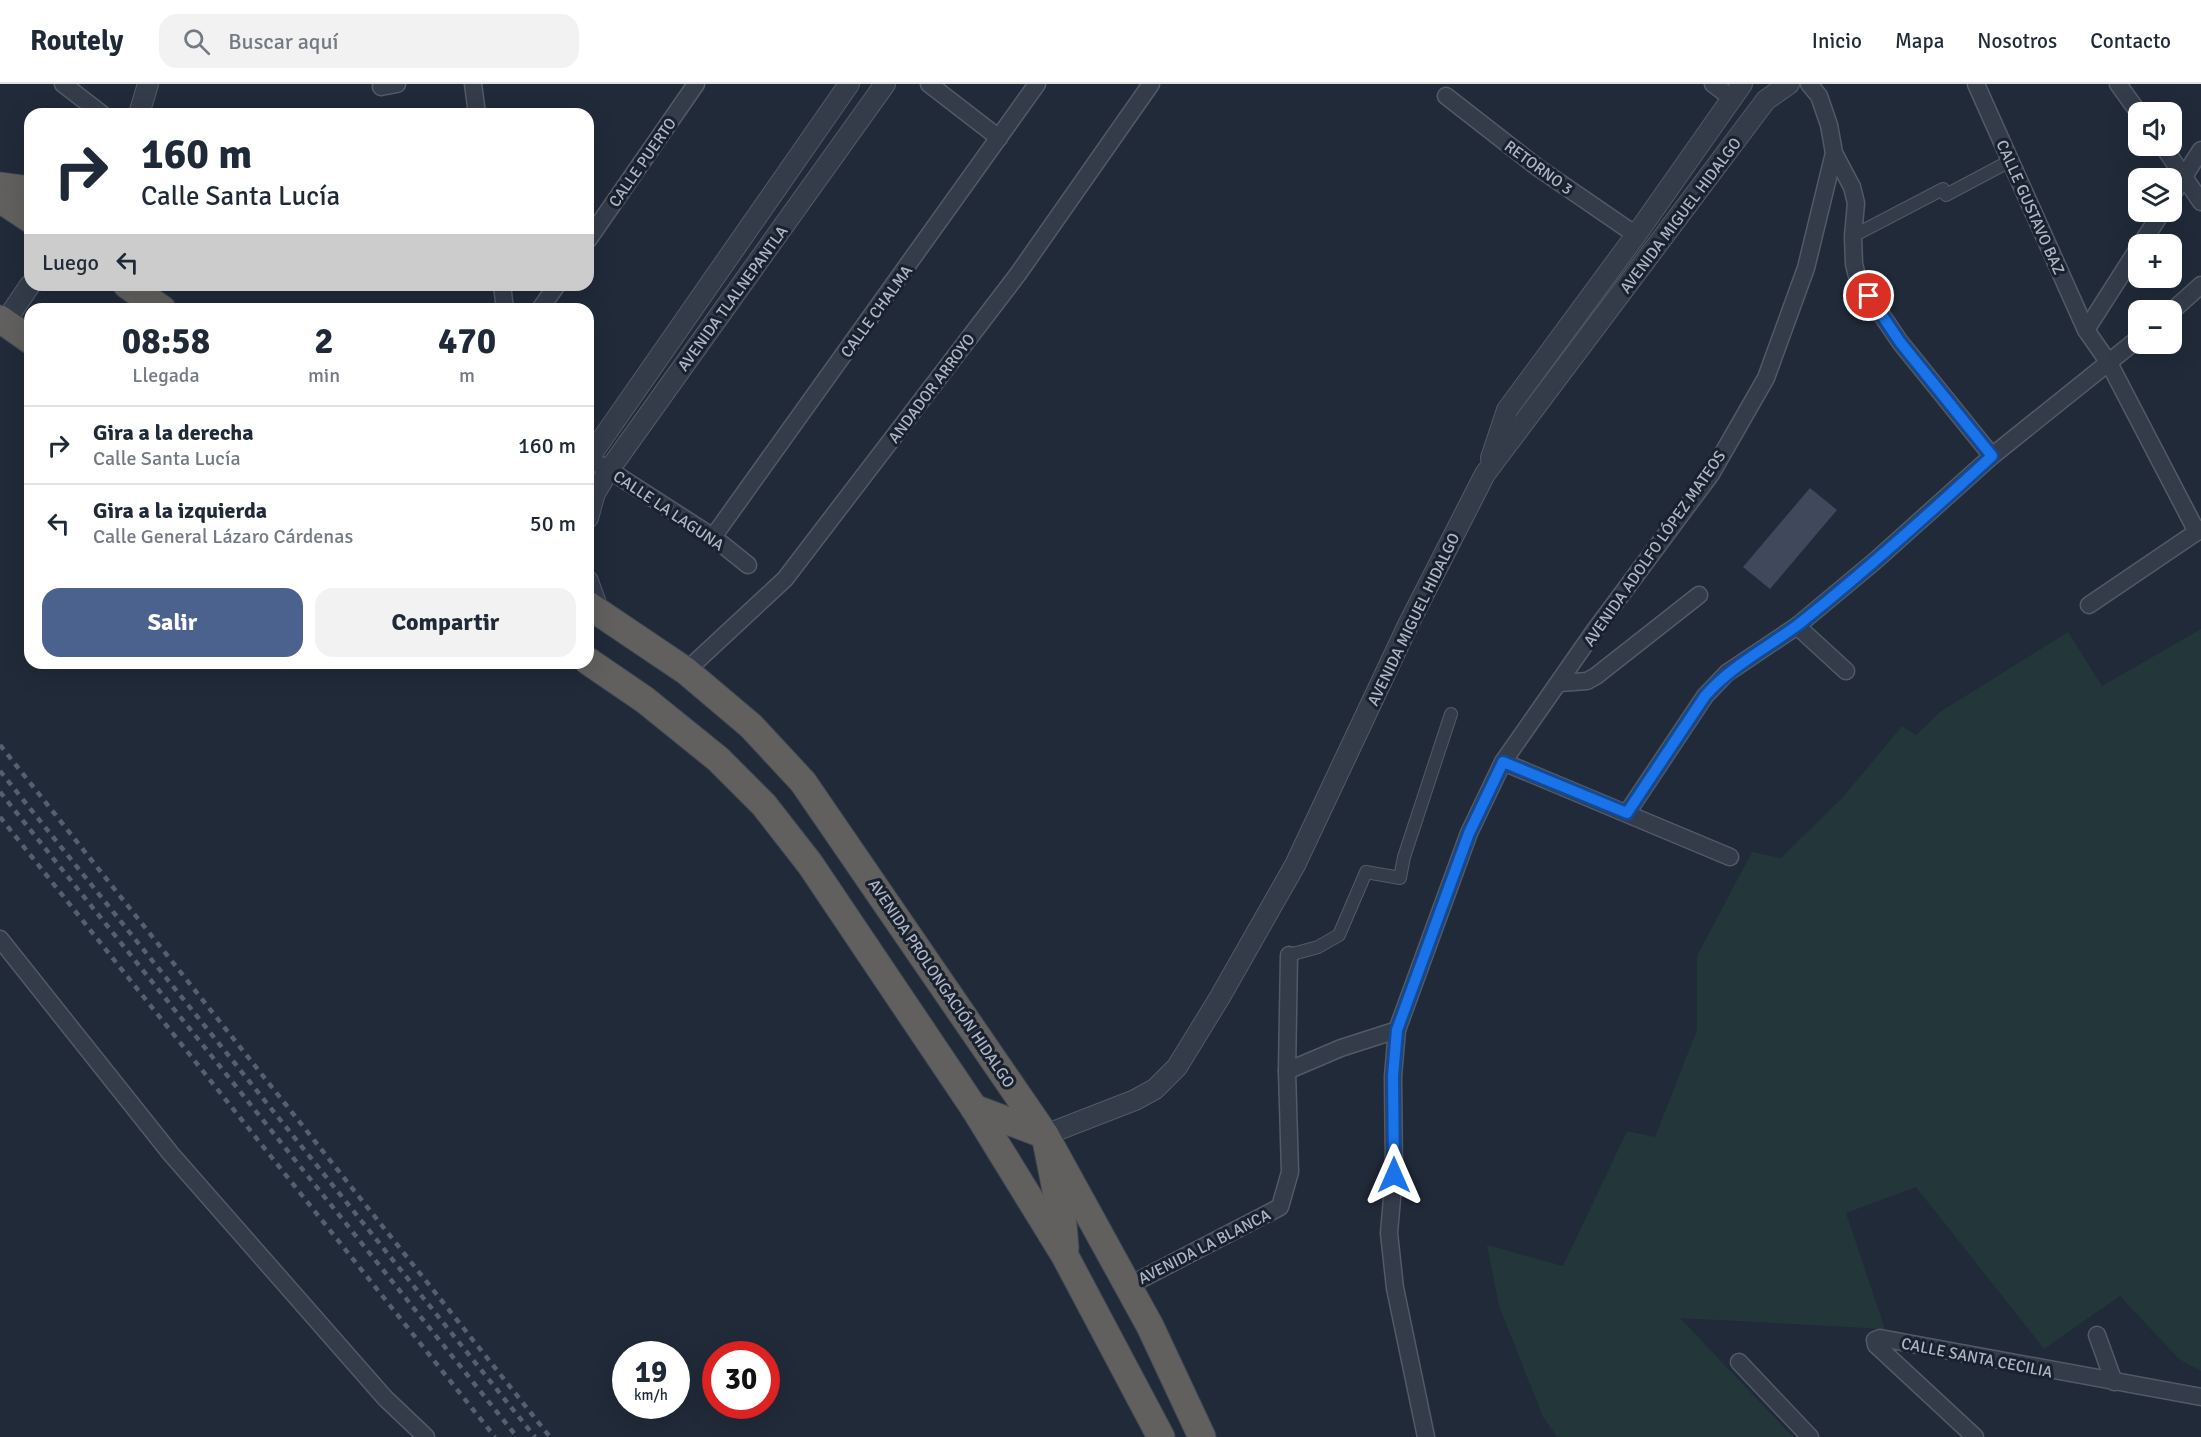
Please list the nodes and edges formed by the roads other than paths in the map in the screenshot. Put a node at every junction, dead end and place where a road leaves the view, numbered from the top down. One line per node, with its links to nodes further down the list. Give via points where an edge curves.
1 (63, 84): 18 (street)
2 (148, 84): 19 (street)
3 (473, 84): 20 (street)
4 (696, 84): 33 (street, CALLE PUERTO)
5 (849, 84): 47 (street, AVENIDA TLALNEPANTLA)
6 (885, 84): 50 (street, AVENIDA TLALNEPANTLA)
7 (929, 84): 21 (street)
8 (1037, 84): 21 (street, CALLE CHALMA)
9 (1151, 84): 61 (street, ANDADOR ARROYO, via 1018,274 784,579)
10 (1713, 84): 15 (street)
11 (1789, 84): 51 (street, AVENIDA MIGUEL HIDALGO, via 1766,100)
12 (1809, 84): 23 (street, AVENIDA ADOLFO LÓPEZ MATEOS, via 1819,96)
13 (1976, 84): 25 (street, CALLE GUSTAVO BAZ)
14 (2118, 84): 17 (street)
15 (1737, 91): 34 (street)
16 (1446, 96): 34 (street, RETORNO 3, via 1537,167)
17 (2131, 102)
18 (94, 108)
19 (141, 108)
20 (476, 108)
21 (999, 138): 54 (street, CALLE CHALMA)
22 (2201, 150): 26 (street)
23 (1834, 153): 35 (street, via 1856,203); 63 (street, AVENIDA ADOLFO LÓPEZ MATEOS, via 1806,268 1766,378 1711,474)
24 (2170, 156): 26 (street)
25 (2010, 161): 35 (street, via 1946,195 1943,189); 43 (street, CALLE GUSTAVO BAZ)
26 (2184, 176): 27 (street); 31 (street)
27 (2182, 179)
28 (0, 186): 29 (highway)
29 (24, 189)
30 (0, 199): 32 (highway)
31 (2201, 202)
32 (24, 215)
33 (594, 231)
34 (1636, 235): 51 (street, via 1507,410)
35 (1853, 236): 48 (street, via 1858,280 1900,342)
36 (2128, 265): 43 (street)
37 (2201, 285): 41 (street)
38 (25, 291): 42 (street)
39 (139, 291): 40 (highway)
40 (155, 299)
41 (2182, 302)
42 (2, 321): 44 (highway)
43 (2086, 330): 46 (street, CALLE GUSTAVO BAZ)
44 (24, 336)
45 (2128, 347): 46 (street)
46 (2109, 363): 48 (street); 53 (street)
47 (594, 451)
48 (1992, 456): 59 (street)
49 (594, 461): 50 (street, CALLE LA LAGUNA)
50 (609, 470): 52 (street, AVENIDA TLALNEPANTLA); 54 (street, CALLE LA LAGUNA)
51 (1485, 474): 73 (street, AVENIDA MIGUEL HIDALGO, via 1409,623 1295,865 1177,1067 1155,1089 1134,1100)
52 (594, 499)
53 (2199, 530): 57 (street)
54 (713, 537): 55 (street, CALLE LA LAGUNA)
55 (748, 564)
56 (1699, 595): 63 (street, via 1596,676 1587,681)
57 (2089, 605)
58 (594, 609): 61 (highway, AVENIDA PROLONGACIÓN HIDALGO)
59 (1797, 626): 62 (street); 66 (street, via 1716,683)
60 (594, 666): 72 (highway, via 645,700 718,759 764,805 810,864)
61 (686, 671): 73 (highway, AVENIDA PROLONGACIÓN HIDALGO, via 751,726 803,783)
62 (1846, 671)
63 (1560, 683): 65 (street, AVENIDA ADOLFO LÓPEZ MATEOS)
64 (1451, 714): 69 (street, via 1400,878 1366,872 1339,935 1318,947)
65 (1503, 762): 66 (street); 70 (street, AVENIDA ADOLFO LÓPEZ MATEOS, via 1469,833)
66 (1627, 813): 67 (street)
67 (1730, 856)
68 (0, 939): 80 (street, via 171,1154 385,1398)
69 (1290, 955): 71 (street)
70 (1397, 1030): 71 (street); 83 (street, AVENIDA ADOLFO LÓPEZ MATEOS, via 1389,1233 1395,1288)
71 (1287, 1071): 75 (street, AVENIDA LA BLANCA, via 1290,1172 1280,1207)
72 (974, 1108): 73 (highway); 74 (highway)
73 (1045, 1135): 74 (highway, via 1063,1225); 75 (highway, AVENIDA PROLONGACIÓN HIDALGO)
74 (1065, 1256): 81 (highway)
75 (1128, 1286): 82 (highway, AVENIDA PROLONGACIÓN HIDALGO)
76 (2097, 1335): 78 (street)
77 (1739, 1362): 84 (street)
78 (2114, 1382): 79 (street); 85 (street, CALLE SANTA CECILIA, via 1875,1340)
79 (2201, 1398)
80 (426, 1437)
81 (1161, 1437)
82 (1202, 1437)
83 (1426, 1437)
84 (1810, 1437)
85 (1975, 1437)

